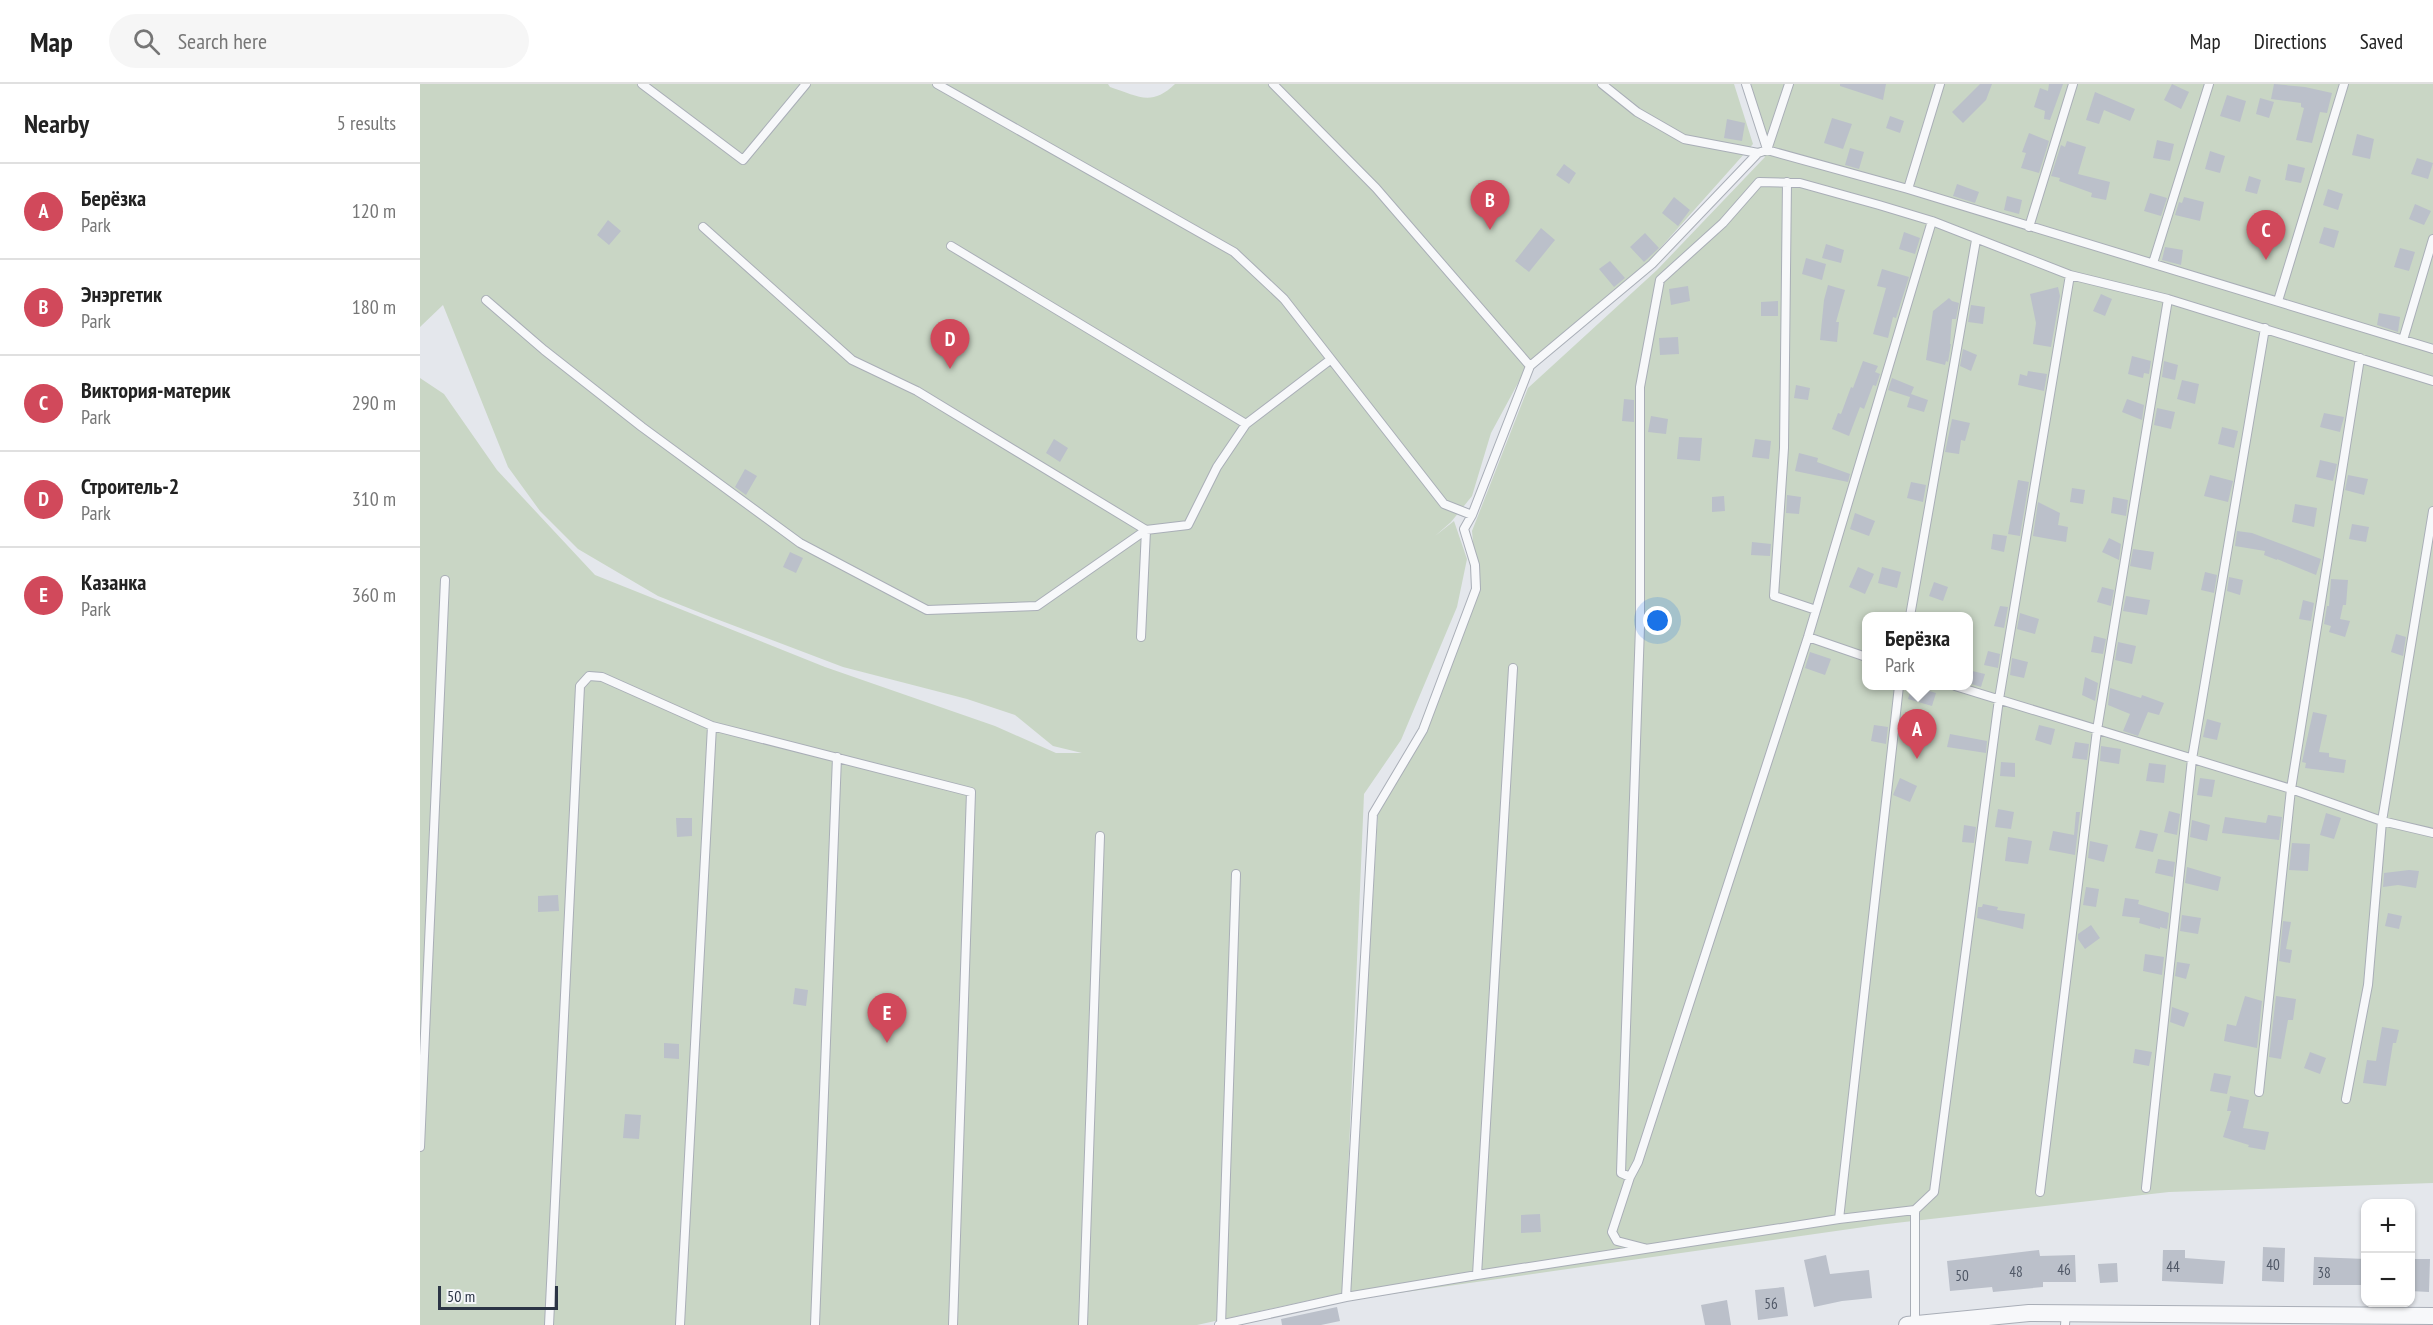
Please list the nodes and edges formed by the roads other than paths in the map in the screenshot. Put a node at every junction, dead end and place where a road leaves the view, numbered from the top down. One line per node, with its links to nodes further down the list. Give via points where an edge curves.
1 (642, 84): 2 (lane, via 743,160)
2 (806, 84)
3 (937, 84): 30 (lane, via 1234,252 1284,299)
4 (1273, 84): 31 (lane, via 1376,188)
5 (1602, 84): 12 (lane, via 1637,112 1684,140)
6 (1746, 84): 12 (lane)
7 (1789, 84): 12 (lane)
8 (1940, 84): 14 (lane)
9 (2073, 84): 17 (lane)
10 (2209, 84): 21 (lane)
11 (2344, 84): 25 (lane)
12 (1763, 151): 14 (lane); 31 (lane, via 1652,264)
13 (1787, 183): 15 (lane, via 1800,183); 38 (lane, via 1784,448 1774,596); 59 (lane, via 1759,182 1723,223 1660,280 1640,387 1640,627 1621,1173)
14 (1908, 189): 17 (lane)
15 (1932, 221): 19 (lane); 38 (lane)
16 (704, 227): 36 (lane, via 852,360 917,391)
17 (2029, 227): 21 (lane)
18 (2433, 239): 27 (lane)
19 (1976, 240): 22 (lane); 39 (lane)
20 (951, 246): 33 (lane)
21 (2153, 263): 25 (lane)
22 (2070, 275): 23 (lane); 46 (lane)
23 (2168, 299): 26 (lane); 48 (lane)
24 (486, 300): 36 (lane, via 642,427 800,543 927,610 1037,606)
25 (2278, 301): 27 (lane)
26 (2265, 328): 29 (lane); 50 (lane)
27 (2403, 340): 28 (lane)
28 (2433, 349)
29 (2360, 358): 32 (lane); 51 (lane)
30 (1330, 360): 33 (lane); 35 (lane, via 1444,504)
31 (1530, 366): 35 (lane)
32 (2433, 381)
33 (1246, 424): 36 (lane, via 1217,467 1188,525)
34 (2433, 511): 52 (lane)
35 (1472, 515): 66 (lane, via 1464,529 1476,565 1476,589 1423,730 1373,814)
36 (1146, 530): 40 (lane)
37 (445, 580): 58 (lane)
38 (1816, 609): 41 (lane)
39 (1911, 612)
40 (1141, 637)
41 (1808, 637): 42 (lane); 59 (lane)
42 (1862, 656)
43 (1513, 668): 65 (lane)
44 (1899, 690): 63 (lane)
45 (1969, 690): 46 (lane)
46 (1999, 699): 48 (lane); 62 (lane, via 1934,1192)
47 (712, 726): 49 (lane); 70 (lane, via 602,677 589,676 580,686); 71 (lane)
48 (2097, 730): 50 (lane); 61 (lane)
49 (837, 757): 72 (lane); 73 (lane, via 971,792)
50 (2192, 759): 51 (lane); 60 (lane)
51 (2291, 789): 52 (lane); 56 (lane)
52 (2382, 821): 53 (lane); 57 (lane, via 2368,985)
53 (2433, 833)
54 (1100, 836): 74 (lane)
55 (1236, 874): 75 (lane)
56 (2259, 1092)
57 (2346, 1100)
58 (420, 1147)
59 (1630, 1177): 64 (lane, via 1612,1232 1617,1241)
60 (2146, 1188)
61 (2040, 1192)
62 (1915, 1210): 63 (lane); 69 (lane)
63 (1839, 1219): 64 (lane)
64 (1644, 1248): 65 (lane)
65 (1477, 1275): 66 (lane)
66 (1346, 1297): 75 (lane)
67 (2433, 1316): 68 (street)
68 (2065, 1319): 69 (street, via 2029,1313)
69 (1911, 1324)
70 (549, 1325)
71 (680, 1325)
72 (815, 1325)
73 (953, 1325)
74 (1083, 1325)
75 (1220, 1325)

